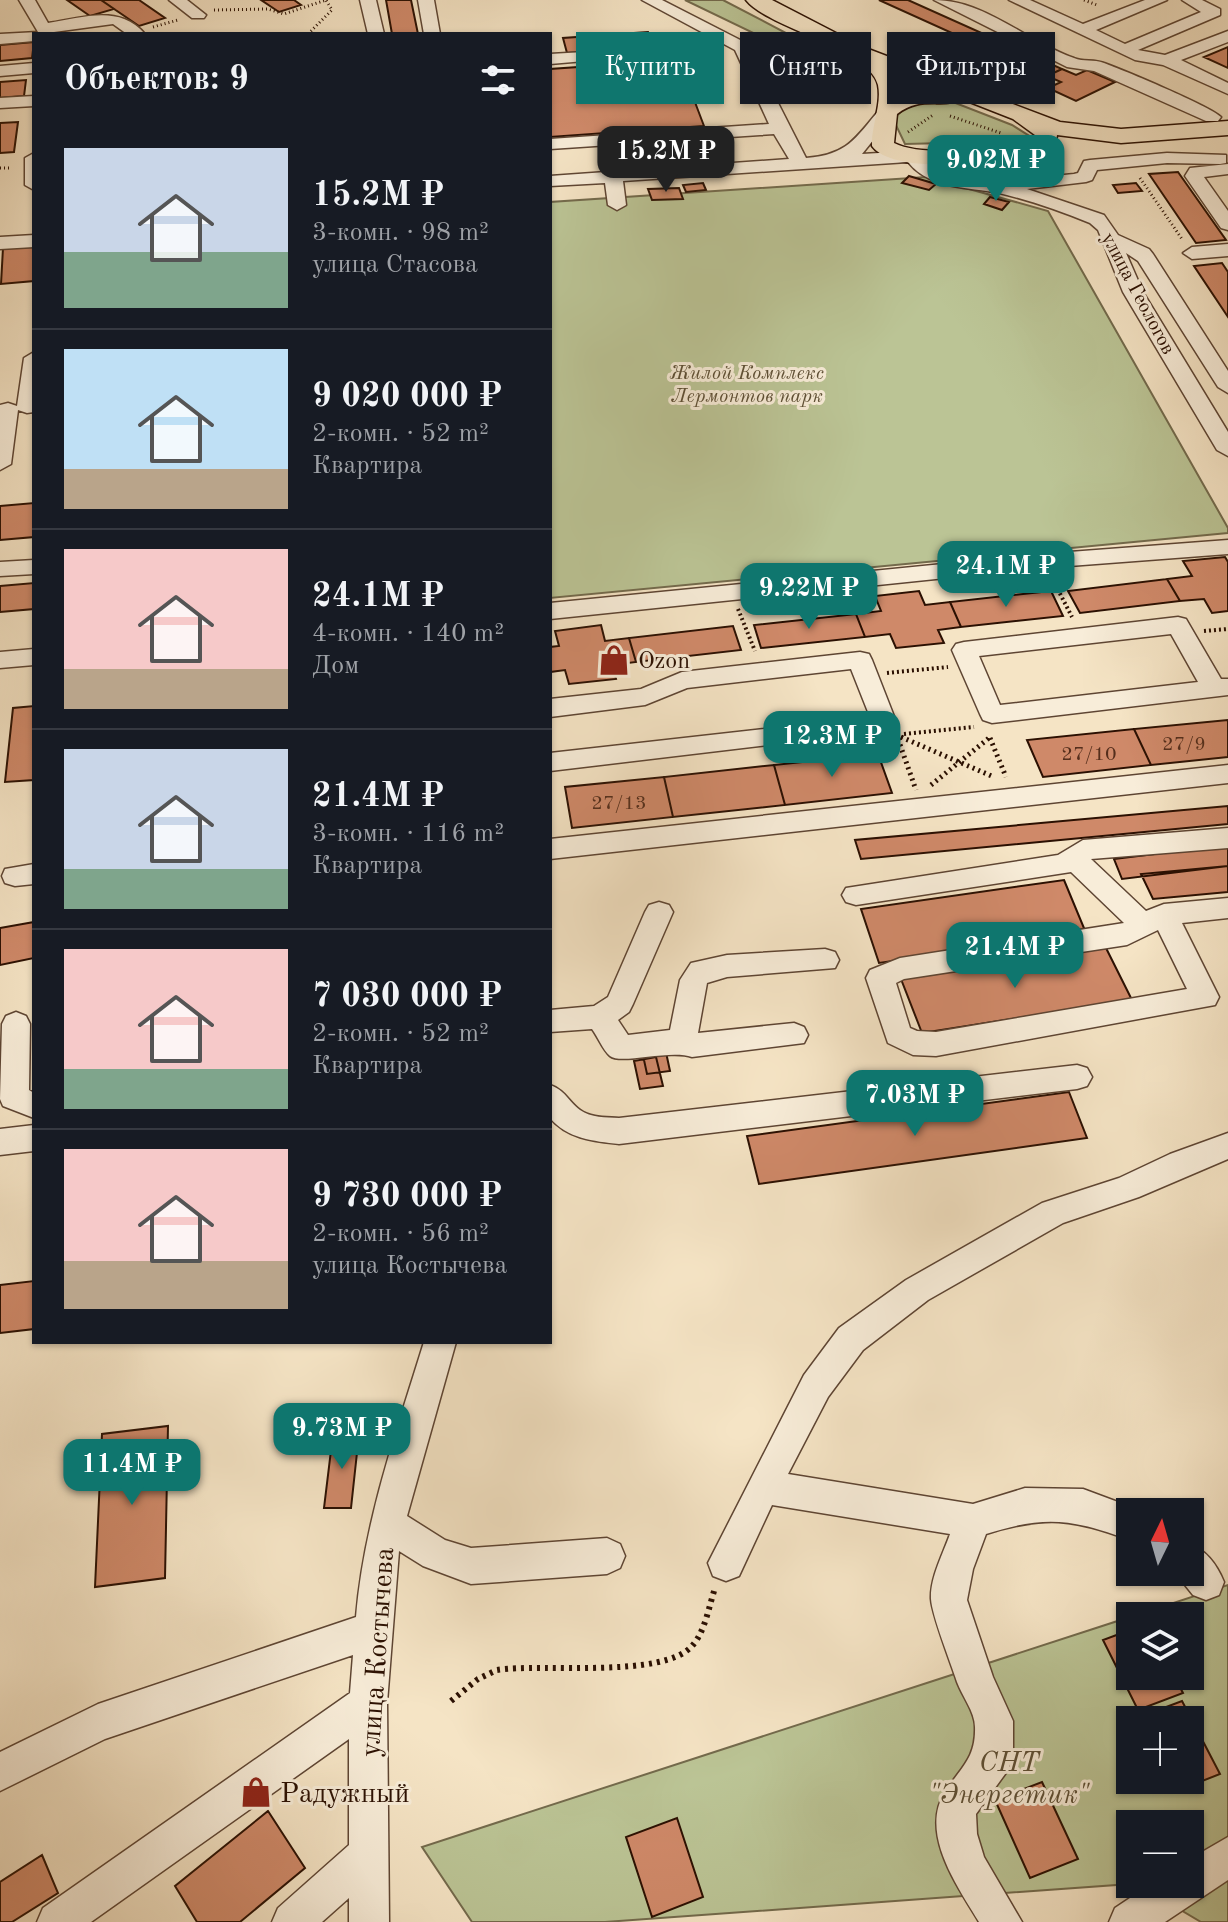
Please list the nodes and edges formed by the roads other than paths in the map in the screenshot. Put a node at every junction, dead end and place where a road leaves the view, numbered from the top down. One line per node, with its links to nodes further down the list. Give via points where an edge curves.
1 (27, 0): 13 (street)
2 (177, 0): 11 (street)
3 (368, 0): 16 (street)
4 (426, 0): 17 (street)
5 (650, 0): 35 (street, via 742,47)
6 (756, 0): 18 (main road)
7 (942, 0): 37 (street, via 1073,64 1097,66)
8 (1017, 0): 12 (street)
9 (1159, 0): 12 (street)
10 (1190, 0): 22 (street, via 1214,12)
11 (198, 15)
12 (1082, 30): 22 (street)
13 (41, 32)
14 (47, 32): 15 (street, via 113,19)
15 (135, 32)
16 (376, 32)
17 (432, 32)
18 (819, 32)
19 (32, 34): 21 (street)
20 (1228, 36): 26 (street)
21 (0, 39)
22 (1126, 49): 26 (street)
23 (576, 58): 25 (street)
24 (871, 58): 34 (main road)
25 (552, 59)
26 (1167, 60): 30 (street)
27 (871, 64): 33 (main road, via 886,77)
28 (32, 68): 29 (street)
29 (0, 71)
30 (1221, 86): 37 (street)
31 (32, 101): 32 (street)
32 (0, 103)
33 (886, 113): 34 (main road, via 911,96 930,95 974,100); 39 (main road, via 883,146); 41 (street, via 855,151)
34 (1006, 122): 37 (main road); 38 (main road, via 1040,128 1048,138 1040,146)
35 (781, 128): 36 (street); 41 (street)
36 (552, 144)
37 (1221, 144): 40 (main road); 40 (street, via 1129,162); 46 (street, via 1194,176)
38 (1019, 150): 39 (main road); 40 (main road)
39 (913, 156): 41 (street); 44 (street, via 923,170)
40 (1098, 156): 44 (street, via 1086,176)
41 (807, 164): 42 (street)
42 (613, 176): 43 (street); 45 (street)
43 (552, 181)
44 (1007, 189): 49 (street, улица Геологов, via 1097,219)
45 (617, 205)
46 (1228, 224)
47 (32, 231): 48 (street)
48 (0, 233)
49 (1110, 238): 55 (street, via 1146,258); 57 (street, улица Геологов, via 1133,292)
50 (32, 241): 51 (street)
51 (0, 243)
52 (1228, 250): 53 (street)
53 (1192, 253)
54 (32, 364): 56 (street)
55 (1228, 387)
56 (17, 408): 58 (street)
57 (1228, 450)
58 (0, 464)
59 (1228, 547): 62 (street)
60 (32, 567): 61 (street)
61 (0, 569)
62 (552, 611)
63 (32, 657): 64 (street)
64 (0, 660)
65 (1221, 687): 65 (street, via 992,714 964,650 1178,625)
66 (552, 708): 67 (street, via 645,697 682,680 860,660 885,724)
67 (552, 762)
68 (1228, 774): 70 (street, via 920,801)
69 (1228, 838): 71 (street, via 1083,850)
70 (552, 849)
71 (1074, 859): 72 (street); 75 (street)
72 (856, 895)
73 (1228, 908): 75 (street)
74 (659, 912): 78 (street, via 619,1004)
75 (1153, 920): 77 (street); 77 (street, via 1114,936 900,969 880,978 882,992 898,1035 913,1043 936,1044)
76 (825, 960): 82 (street, via 701,971 694,980)
77 (1216, 996)
78 (600, 1017): 79 (street); 82 (street, via 621,1048)
79 (552, 1021)
80 (16, 1024): 85 (street, via 14,1097)
81 (794, 1035): 82 (street, via 692,1045)
82 (682, 1040)
83 (1077, 1077): 84 (street, via 619,1131 585,1127 568,1118)
84 (552, 1099)
85 (32, 1105)
86 (32, 1138): 87 (street)
87 (0, 1142)
88 (1228, 1146): 90 (street, via 1053,1213 917,1290 851,1339 816,1386)
89 (439, 1344): 93 (street, улица Костычева)
90 (763, 1487): 92 (street); 95 (street)
91 (1116, 1518): 92 (street, via 1083,1506 1025,1505)
92 (973, 1521): 106 (street, via 949,1600 994,1721 994,1756 957,1808 957,1834 968,1867)
93 (387, 1523): 94 (street, via 436,1554 471,1566); 96 (street, улица Костычева)
94 (607, 1556)
95 (726, 1563)
96 (372, 1630): 97 (street, улица Костычева); 98 (street, via 98,1723)
97 (368, 1703): 99 (street, улица Костычева); 103 (street)
98 (0, 1772)
99 (368, 1854): 104 (street); 105 (street, улица Костычева)
100 (1228, 1857): 101 (street)
101 (1204, 1873)
102 (1165, 1898): 107 (street)
103 (57, 1922)
104 (292, 1922)
105 (369, 1922)
106 (1002, 1922)
107 (1129, 1922)

